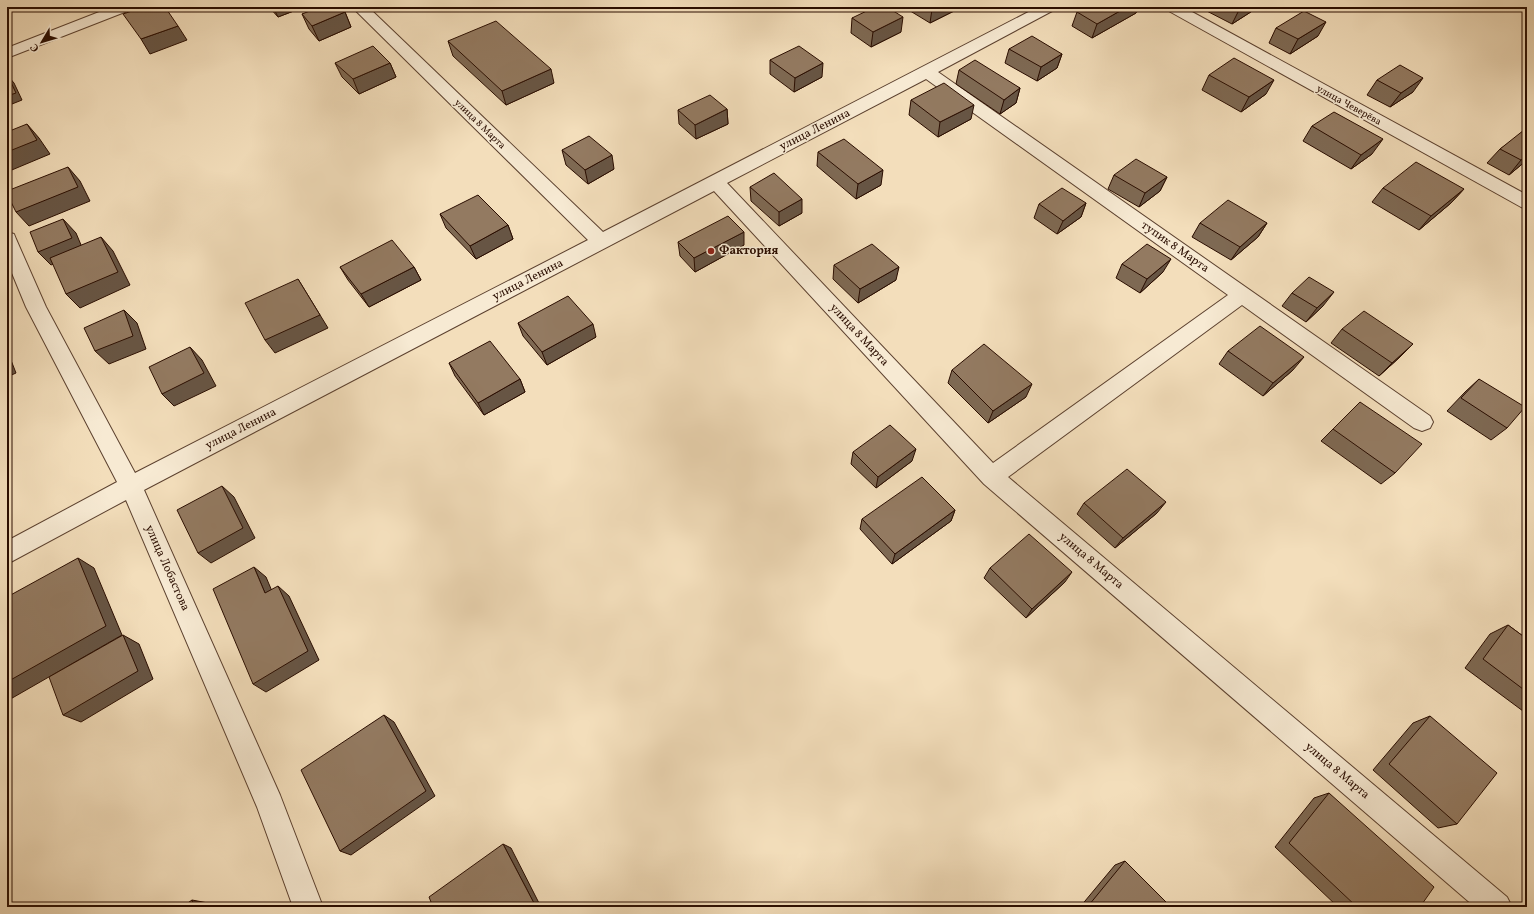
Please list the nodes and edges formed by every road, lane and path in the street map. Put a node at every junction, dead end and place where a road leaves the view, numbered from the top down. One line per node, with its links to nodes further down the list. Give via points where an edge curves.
1 (125, 7): 5 (street)
2 (359, 7): 10 (street, улица 8 Марта)
3 (1050, 7): 6 (street, улица Ленина)
4 (1172, 7): 8 (street, улица Чеверёва)
5 (7, 53)
6 (927, 72): 7 (street, улица Ленина); 11 (street, тупик 8 Марта)
7 (716, 182): 10 (street, улица Ленина); 13 (street, улица 8 Марта)
8 (1527, 203)
9 (7, 239): 14 (street, улица Лобастова, via 36,307)
10 (602, 242): 14 (street, улица Ленина)
11 (1242, 295): 12 (street, тупик 8 Марта); 13 (street)
12 (1422, 422)
13 (992, 477): 17 (street, улица 8 Марта)
14 (131, 486): 15 (street, улица Ленина); 16 (street, улица Лобастова, via 270,805)
15 (7, 553)
16 (308, 907)
17 (1497, 907)

